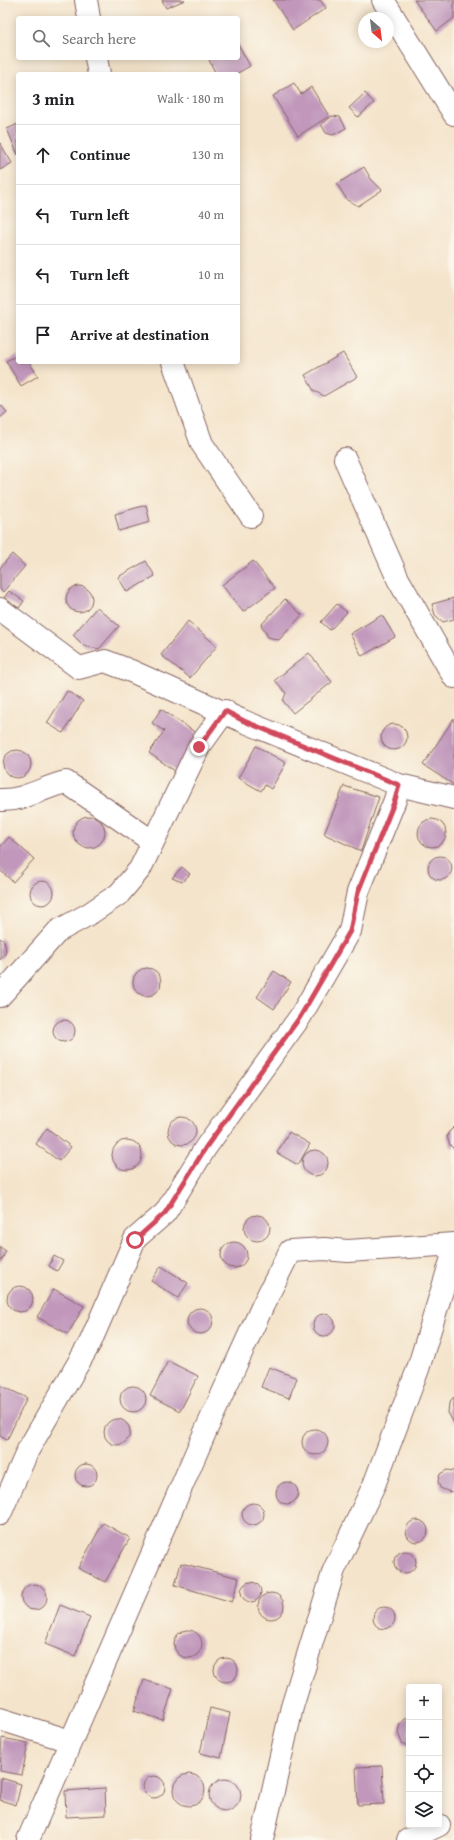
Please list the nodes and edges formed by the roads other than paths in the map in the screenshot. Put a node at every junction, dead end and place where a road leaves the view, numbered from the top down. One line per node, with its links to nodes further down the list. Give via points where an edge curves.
1 (86, 0): 3 (street)
2 (383, 0): 6 (street)
3 (89, 16)
4 (96, 60): 5 (street)
5 (99, 72)
6 (454, 114)
7 (174, 364): 9 (street, via 202,444)
8 (345, 459): 11 (street, via 398,579)
9 (251, 516)
10 (0, 609): 12 (street, via 79,668 105,660)
11 (454, 677)
12 (225, 711): 13 (street); 16 (street, via 199,747)
13 (399, 785): 14 (street); 20 (street, via 358,892 350,931 300,1017 206,1147 165,1213 135,1240 90,1343 28,1450)
14 (454, 798)
15 (0, 800): 16 (street, via 12,801 66,782)
16 (153, 842): 17 (street, via 140,869 119,894 58,931)
17 (0, 996)
18 (454, 1244): 22 (street, via 348,1251 290,1251 206,1430)
19 (454, 1251): 27 (street, via 415,1376 374,1485 334,1570 292,1707)
20 (0, 1514)
21 (0, 1719): 22 (street)
22 (70, 1741): 26 (street)
23 (454, 1818): 24 (street)
24 (442, 1824)
25 (433, 1828): 28 (street)
26 (28, 1840)
27 (262, 1840)
28 (408, 1840)

